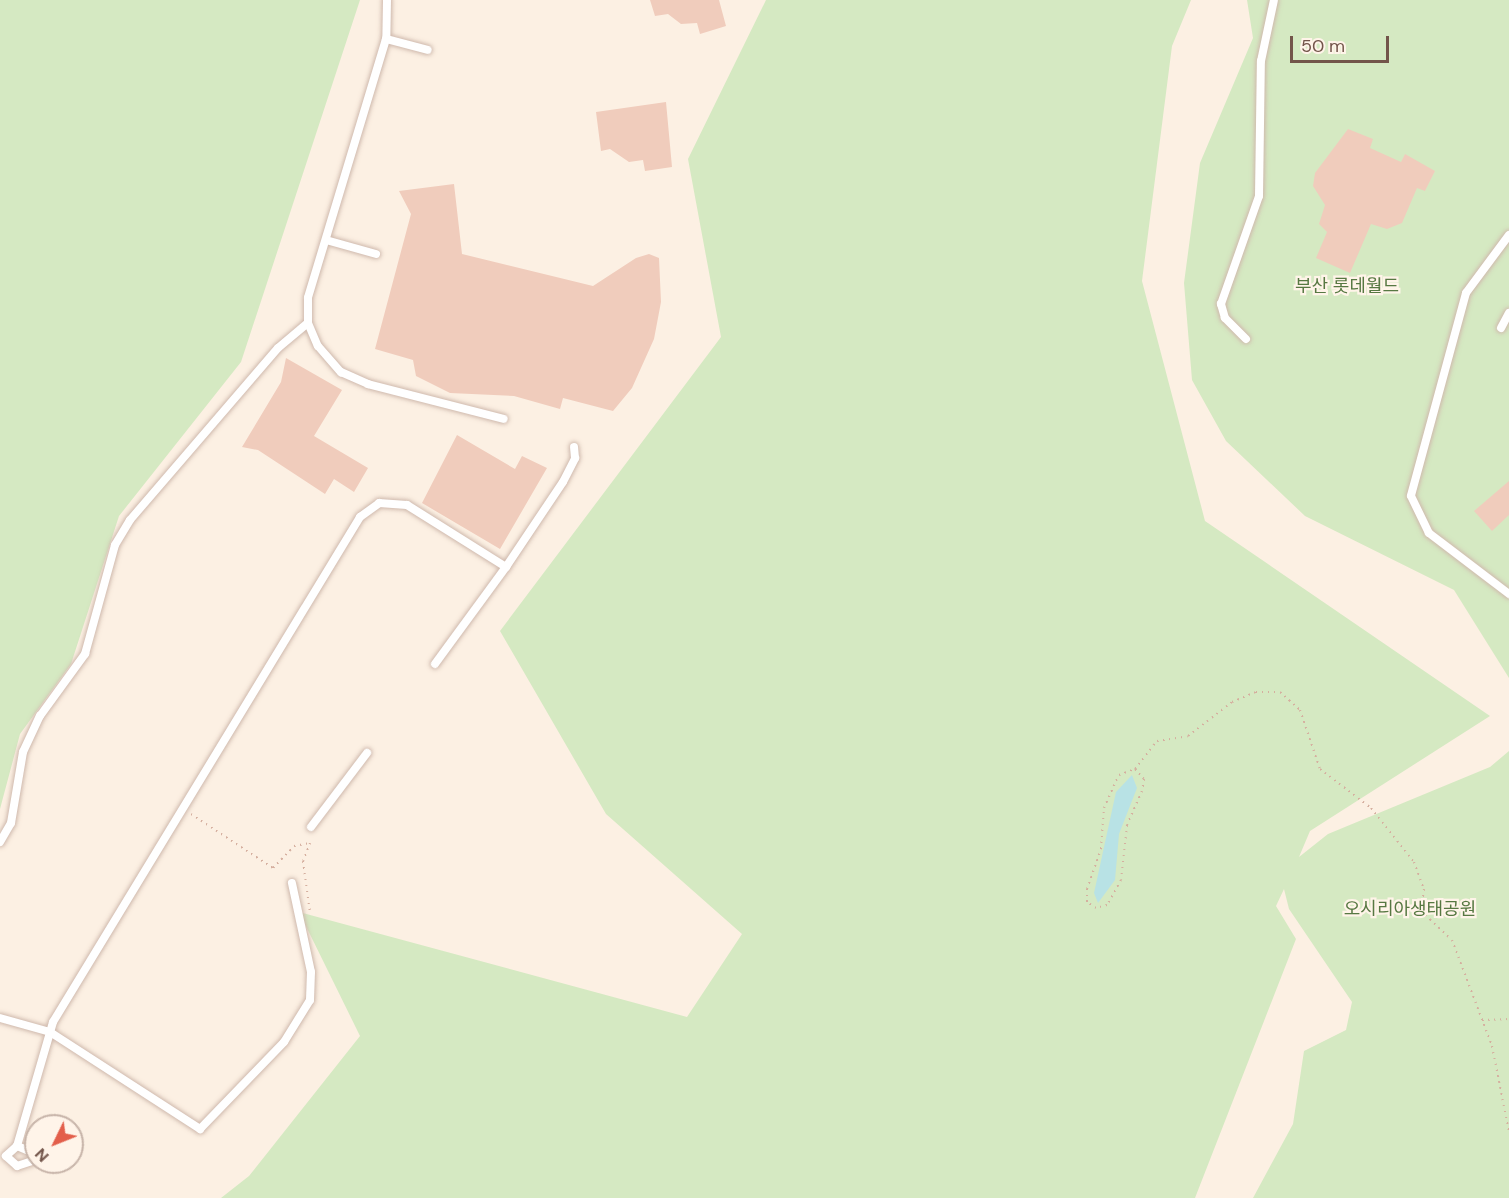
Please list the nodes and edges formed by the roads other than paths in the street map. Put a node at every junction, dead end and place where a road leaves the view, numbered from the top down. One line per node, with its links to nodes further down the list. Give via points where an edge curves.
1 (387, 0): 3 (lane)
2 (1274, 0): 11 (lane, via 1261,61 1259,196 1221,304 1229,323)
3 (386, 39): 4 (lane); 6 (lane)
4 (428, 50)
5 (1509, 235): 15 (lane, via 1466,292 1411,496 1429,533)
6 (326, 240): 7 (lane); 9 (lane, via 308,298)
7 (376, 254)
8 (1509, 313): 10 (lane)
9 (308, 323): 12 (lane, via 318,346 341,372 368,384); 19 (lane, via 278,348 129,520 115,545 85,654 40,716 23,752 11,823)
10 (1502, 328)
11 (1246, 339)
12 (504, 419)
13 (574, 447): 14 (lane, via 575,458 563,482)
14 (506, 567): 16 (lane); 22 (lane, via 407,505 370,508 274,651)
15 (1509, 594)
16 (435, 664)
17 (366, 753): 18 (lane)
18 (311, 826)
19 (0, 843)
20 (292, 883): 22 (lane, via 311,972 310,1000 284,1042 200,1129)
21 (0, 1018): 22 (lane)
22 (50, 1032): 23 (lane)
23 (17, 1146): 24 (lane); 25 (lane)
24 (24, 1149)
25 (3, 1156): 26 (lane, via 17,1166)
26 (24, 1164)

